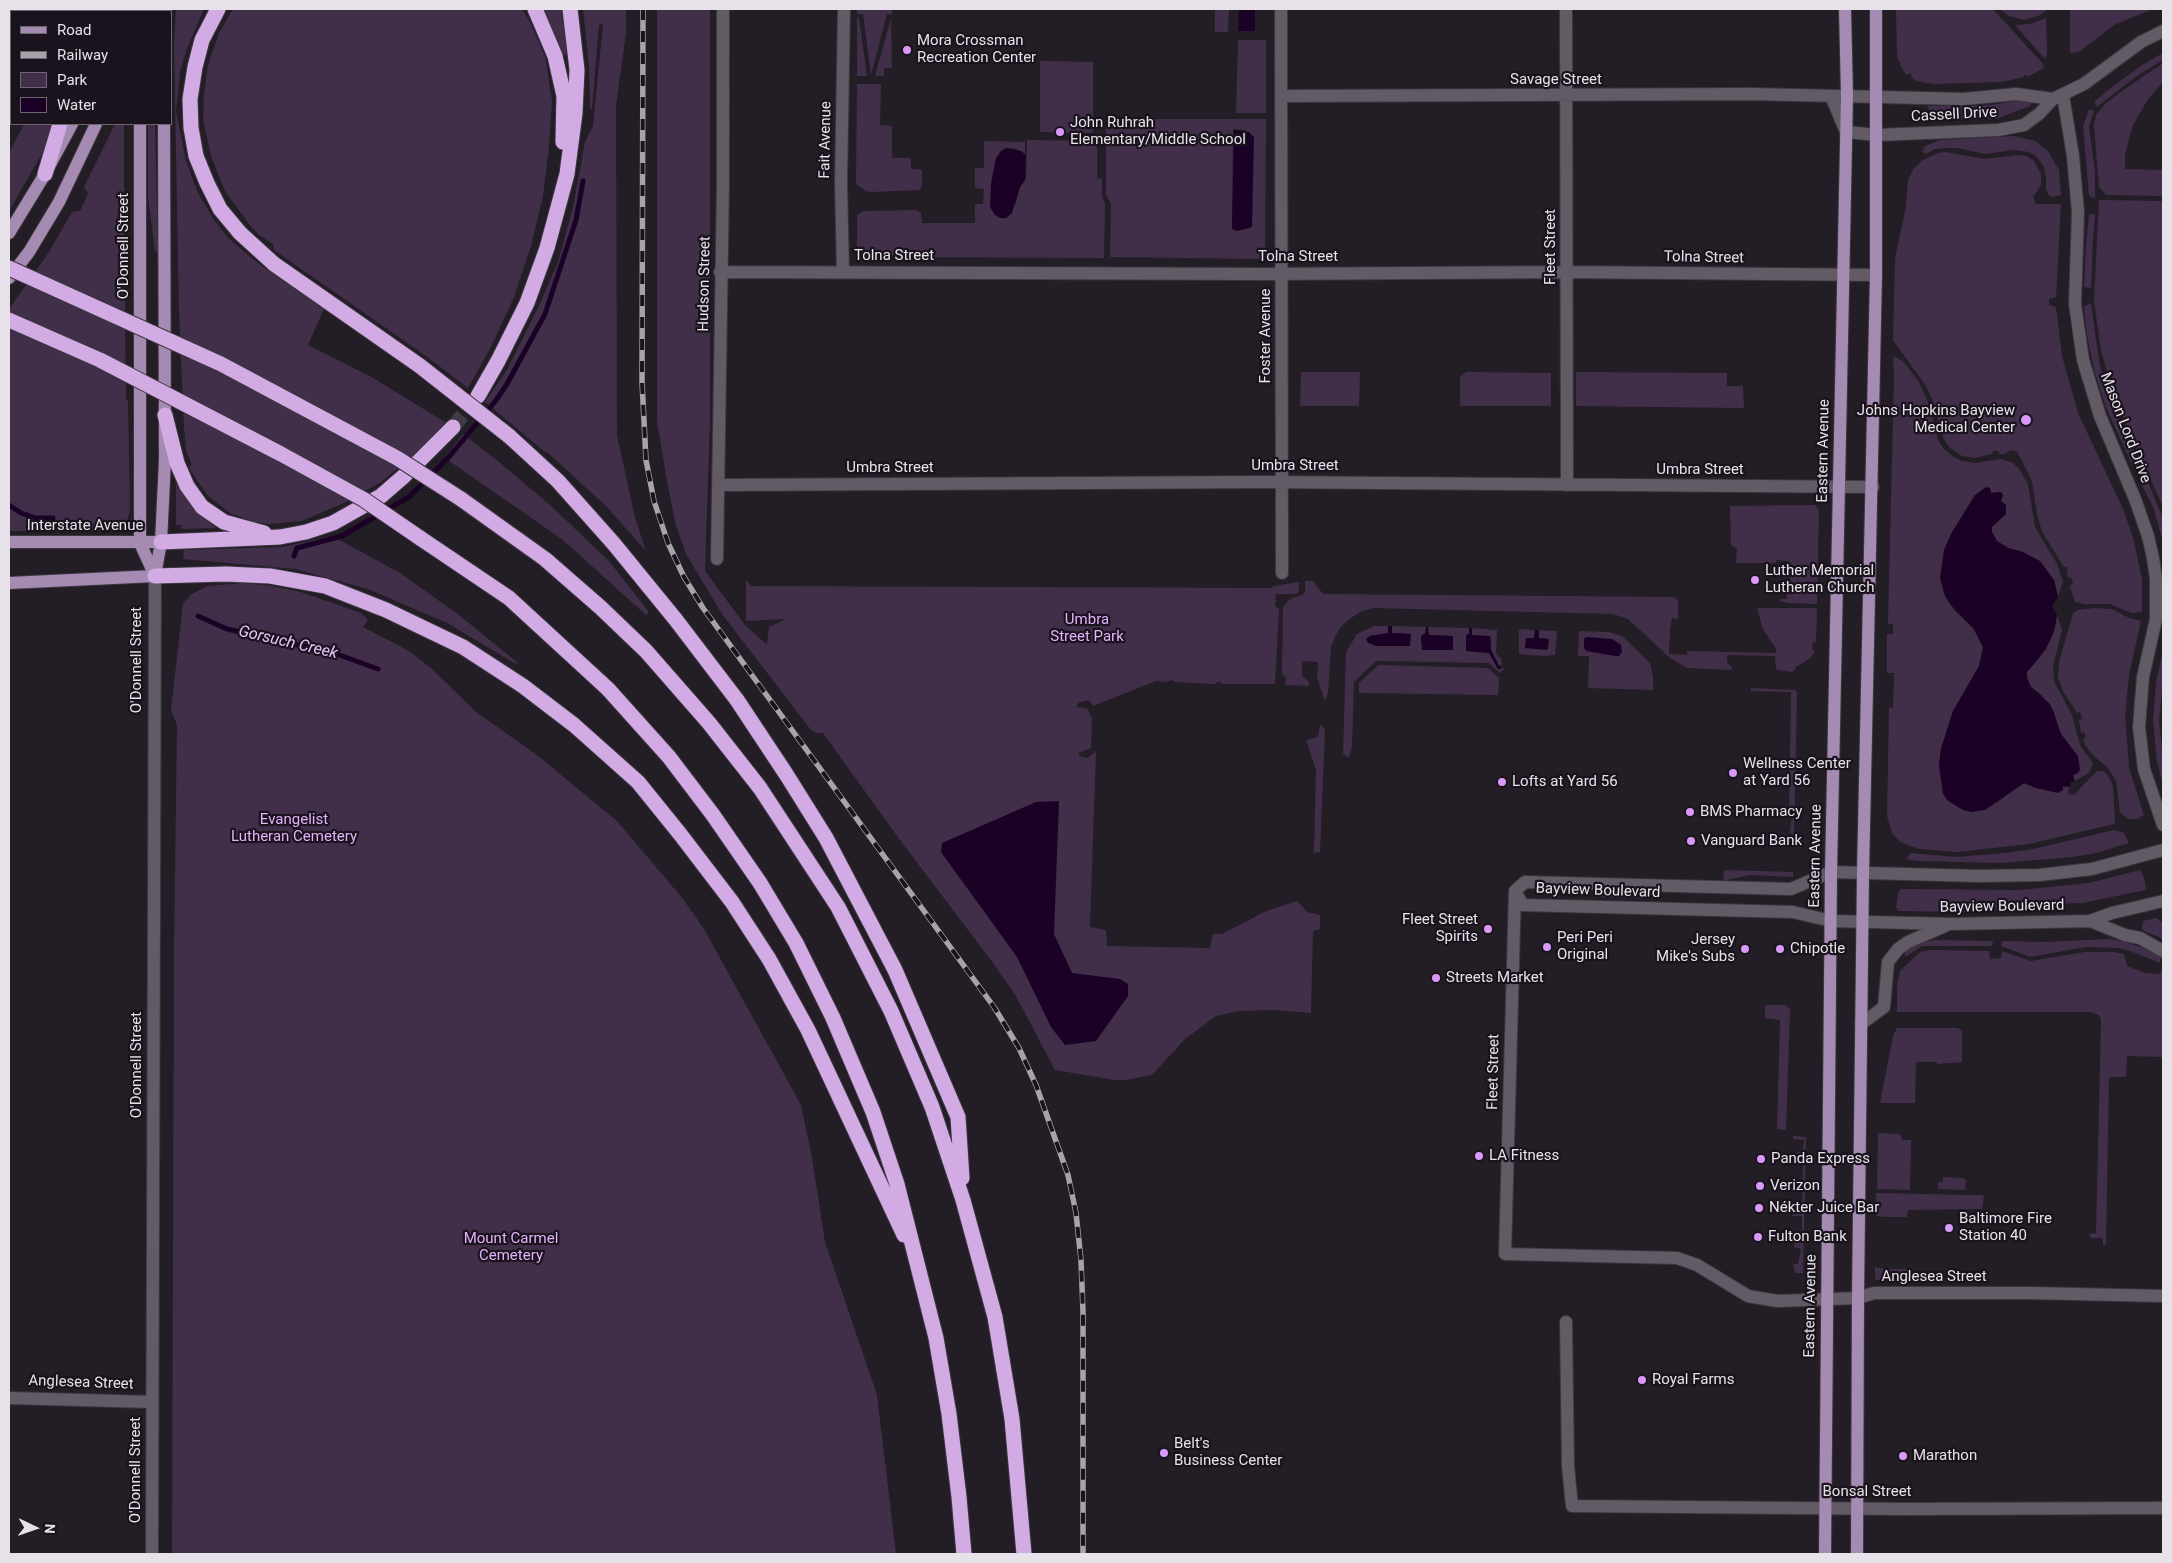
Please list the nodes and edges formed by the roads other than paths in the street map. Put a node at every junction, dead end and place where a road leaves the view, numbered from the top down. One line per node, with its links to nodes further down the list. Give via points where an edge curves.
1 (218, 9): 64 (highway, bridge, via 202,40 195,67 190,128 196,156 220,209 240,233 274,264 420,366 509,436 558,481 614,544 737,700 826,838 895,970 958,1117)
2 (535, 9): 25 (highway, via 556,56 564,96)
3 (570, 9): 25 (highway, via 577,70 575,113 567,174)
4 (723, 9): 28 (street, Hudson Street)
5 (844, 9): 29 (street, Fait Avenue)
6 (1281, 9): 11 (street, Foster Avenue)
7 (1566, 9): 12 (street, Fleet Street)
8 (1845, 9): 14 (main road, Eastern Avenue)
9 (1876, 9): 15 (main road)
10 (2163, 31): 16 (street, Cassell Drive, via 2141,42 2084,84)
11 (1282, 96): 12 (street, Savage Street); 31 (street, Foster Avenue)
12 (1567, 96): 13 (street, Savage Street); 30 (street, Fleet Street)
13 (1831, 96): 14 (street, Savage Street); 22 (street)
14 (1847, 96): 15 (street, Savage Street); 22 (main road, Eastern Avenue)
15 (1877, 96): 16 (street, Cassell Drive, via 1964,99 2016,94); 23 (main road)
16 (2058, 97): 23 (street, Cassell Drive, via 2040,114 2015,127 1975,132); 52 (street, Mason Lord Drive, via 2073,156 2078,212 2075,304 2083,360 2100,416 2142,518 2154,565 2156,619 2143,677 2139,727 2144,769)
17 (60, 125): 24 (highway)
18 (71, 125): 24 (main road)
19 (96, 125): 34 (main road, via 59,202)
20 (140, 125): 47 (main road, O'Donnell Street)
21 (164, 125): 37 (main road, O'Donnell Street)
22 (1846, 132): 23 (street, Cassell Drive); 32 (main road, Eastern Avenue)
23 (1877, 135): 33 (main road)
24 (46, 174): 26 (main road)
25 (560, 197): 36 (highway, via 547,248 527,303)
26 (9, 233)
27 (9, 268): 64 (highway, bridge, via 246,377 397,458 545,559 646,651 760,788 838,907 891,1011 932,1107)
28 (720, 272): 29 (street, Tolna Street); 40 (street, Hudson Street)
29 (843, 272): 31 (street, Tolna Street)
30 (1567, 272): 31 (street, Tolna Street); 32 (street, Tolna Street); 41 (street, Fleet Street)
31 (1282, 274): 39 (street, Foster Avenue)
32 (1842, 275): 33 (street, Tolna Street); 42 (main road, Eastern Avenue)
33 (1876, 275): 43 (main road)
34 (9, 278)
35 (9, 320): 66 (highway, bridge, via 100,360 364,499 509,598 608,689 669,757 739,853 796,944 833,1018 873,1112)
36 (478, 396)
37 (165, 415): 44 (highway, via 177,463 187,486 202,506 224,522); 46 (main road, O'Donnell Street)
38 (453, 427): 44 (highway, via 381,496 333,523)
39 (1282, 482): 40 (street, Umbra Street); 41 (street, Umbra Street); 49 (street, Foster Avenue)
40 (718, 484): 48 (street, Hudson Street)
41 (1567, 485): 42 (street, Umbra Street)
42 (1840, 487): 43 (street, Umbra Street); 54 (main road, Eastern Avenue)
43 (1872, 487): 55 (main road)
44 (280, 537): 46 (highway)
45 (9, 542): 47 (main road, Interstate Avenue)
46 (161, 542): 47 (main road, Interstate Avenue); 50 (main road, O'Donnell Street)
47 (140, 543): 50 (main road, O'Donnell Street)
48 (717, 559)
49 (1282, 574)
50 (154, 576): 51 (main road); 66 (highway, via 270,576 325,586 386,610 463,647 523,686 574,725 638,782 732,902 769,959 808,1030); 72 (street, O'Donnell Street)
51 (9, 582)
52 (2163, 825)
53 (2163, 850): 55 (street, Bayview Boulevard, via 2064,873 1979,876)
54 (1831, 872): 55 (street, Bayview Boulevard); 56 (street, Bayview Boulevard, via 1791,889 1524,882); 58 (main road, Eastern Avenue)
55 (1863, 873): 60 (main road)
56 (1515, 891): 58 (street, Bayview Boulevard, via 1523,905 1793,912); 65 (street, Fleet Street)
57 (2163, 901): 59 (street, Bayview Boulevard)
58 (1831, 921): 60 (street, Bayview Boulevard); 69 (main road, Eastern Avenue)
59 (2090, 921): 61 (street, Bayview Boulevard); 62 (street, via 2140,938)
60 (1863, 922): 61 (street, Bayview Boulevard); 63 (main road)
61 (1951, 924): 63 (street, via 1898,949 1888,962 1884,1007)
62 (2163, 952)
63 (1861, 1024): 68 (main road)
64 (963, 1200): 78 (highway, via 998,1335 1012,1419)
65 (1505, 1254): 69 (street, Anglesea Street, via 1665,1256 1697,1265 1748,1296 1777,1301)
66 (918, 1263): 77 (highway, via 936,1338 947,1404)
67 (2163, 1296): 68 (street, Anglesea Street, via 1874,1293)
68 (1858, 1298): 69 (street, Anglesea Street); 74 (main road)
69 (1828, 1299): 73 (main road, Eastern Avenue)
70 (1566, 1322): 73 (street, Bonsal Street, via 1568,1466 1572,1506)
71 (9, 1398): 72 (street, Anglesea Street)
72 (152, 1402): 76 (street, O'Donnell Street)
73 (1826, 1508): 74 (street, Bonsal Street); 79 (main road, Eastern Avenue)
74 (1857, 1508): 75 (street, Bonsal Street); 80 (main road)
75 (2163, 1508)
76 (152, 1554)
77 (964, 1554)
78 (1024, 1554)
79 (1825, 1554)
80 (1857, 1554)

